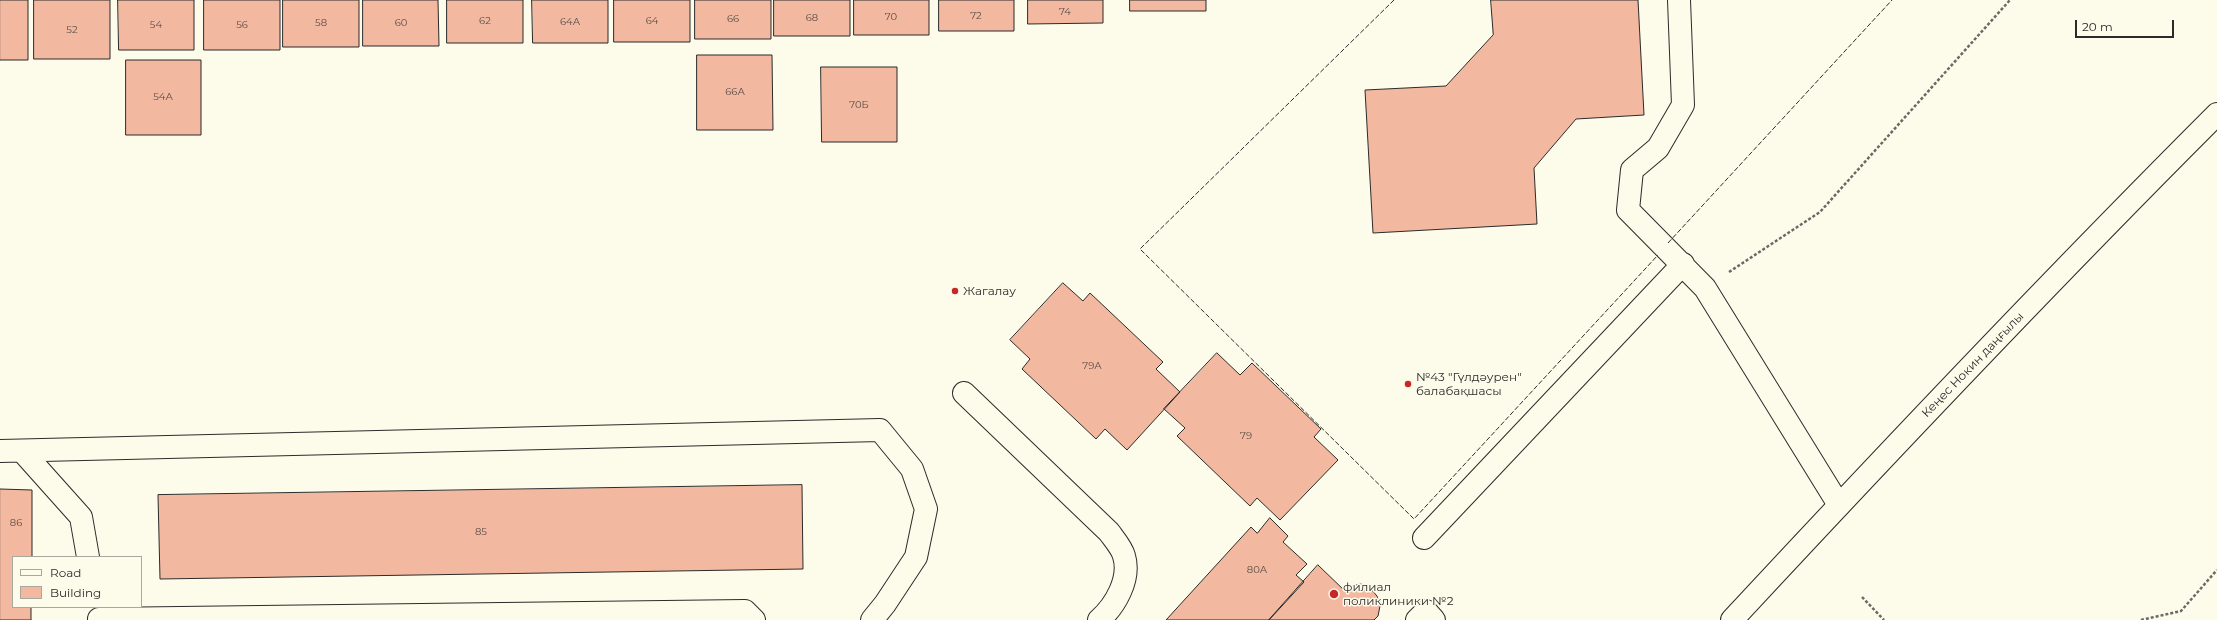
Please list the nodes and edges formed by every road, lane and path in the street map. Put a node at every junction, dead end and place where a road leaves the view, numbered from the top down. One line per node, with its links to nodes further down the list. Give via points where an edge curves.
1 (1679, 0): 4 (main road, via 1683,105 1658,148 1632,170 1628,210)
2 (2010, 0): 5 (path, via 1820,212)
3 (2217, 114): 9 (main road, Кеңес Нокин даңғылы)
4 (1683, 264): 5 (main road); 10 (main road)
5 (1705, 288): 9 (main road)
6 (964, 393): 17 (main road, via 1109,532 1124,556 1124,581 1111,609)
7 (0, 451): 8 (main road)
8 (22, 451): 11 (main road, via 80,517); 16 (main road, via 880,430 912,468 926,509 916,557 886,604)
9 (1839, 505): 20 (main road, Кеңес Нокин даңғылы)
10 (1424, 538)
11 (88, 556)
12 (2217, 570): 22 (path, via 2181,611)
13 (1862, 597): 21 (path)
14 (98, 615): 15 (main road, via 745,611)
15 (754, 620)
16 (872, 620)
17 (1099, 620)
18 (1417, 620): 19 (main road, via 1426,611)
19 (1434, 620)
20 (1732, 620)
21 (1884, 620)
22 (2141, 620)

